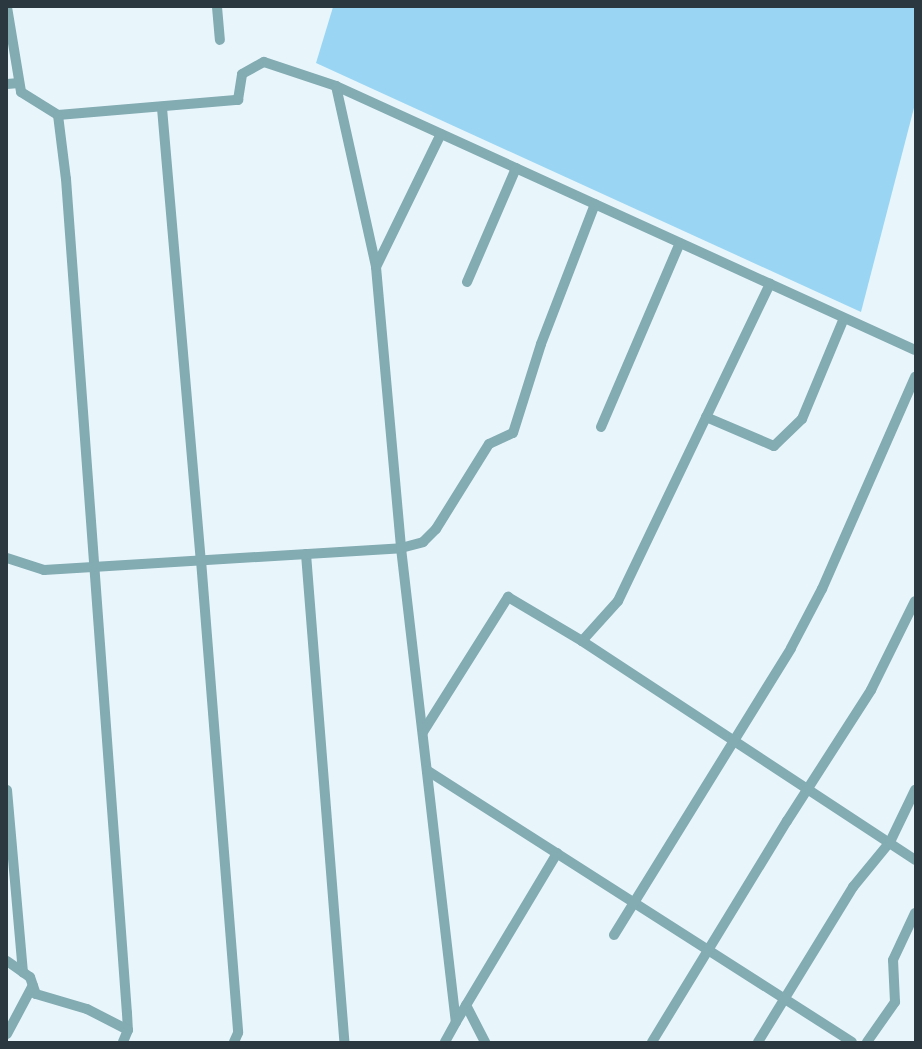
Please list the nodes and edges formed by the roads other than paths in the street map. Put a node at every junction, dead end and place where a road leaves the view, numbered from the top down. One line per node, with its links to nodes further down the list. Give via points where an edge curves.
1 (7, 7): 4 (street)
2 (217, 7): 3 (street)
3 (220, 40)
4 (19, 83): 5 (street); 8 (street, via 21,92)
5 (7, 84)
6 (336, 86): 7 (street, via 264,62 242,74 238,100); 9 (street); 13 (street)
7 (162, 108): 8 (street); 24 (street)
8 (58, 115): 25 (street, via 66,179)
9 (441, 134): 10 (street); 13 (street)
10 (516, 168): 11 (street); 14 (street)
11 (595, 204): 12 (street); 21 (street, via 541,344 513,433 489,444 436,528 422,542)
12 (680, 242): 15 (street); 20 (street)
13 (376, 268): 21 (street)
14 (467, 282)
15 (770, 284): 16 (street); 19 (street)
16 (844, 318): 17 (street); 19 (street, via 802,419 774,446)
17 (915, 350)
18 (915, 377): 29 (street, via 822,589 791,648)
19 (706, 417): 27 (street, via 618,601)
20 (601, 427)
21 (401, 548): 22 (street); 28 (street)
22 (306, 554): 24 (street); 51 (street)
23 (7, 558): 25 (street, via 44,570)
24 (202, 560): 25 (street); 50 (street, via 238,1033)
25 (93, 567): 47 (street)
26 (915, 601): 32 (street, via 871,690)
27 (582, 641): 28 (street, via 508,597); 29 (street)
28 (423, 732): 30 (street)
29 (733, 742): 32 (street); 37 (street)
30 (428, 771): 35 (street); 46 (street)
31 (7, 790): 42 (street)
32 (806, 790): 34 (street); 40 (street)
33 (915, 790): 34 (street)
34 (890, 842): 36 (street); 44 (street, via 853,887)
35 (557, 854): 37 (street); 45 (street)
36 (915, 860)
37 (634, 903): 39 (street); 40 (street)
38 (915, 913): 57 (street, via 893,960 895,1002)
39 (614, 935)
40 (707, 950): 44 (street); 54 (street)
41 (7, 961): 42 (street)
42 (23, 972): 43 (street, via 30,976)
43 (33, 985): 47 (street, via 36,994 87,1009); 48 (street)
44 (784, 999): 55 (street); 56 (street)
45 (466, 1005): 46 (street); 53 (street)
46 (456, 1022): 52 (street)
47 (128, 1030): 49 (street)
48 (7, 1034)
49 (123, 1042)
50 (234, 1042)
51 (344, 1042)
52 (445, 1042)
53 (485, 1042)
54 (652, 1042)
55 (758, 1042)
56 (852, 1042)
57 (867, 1042)

